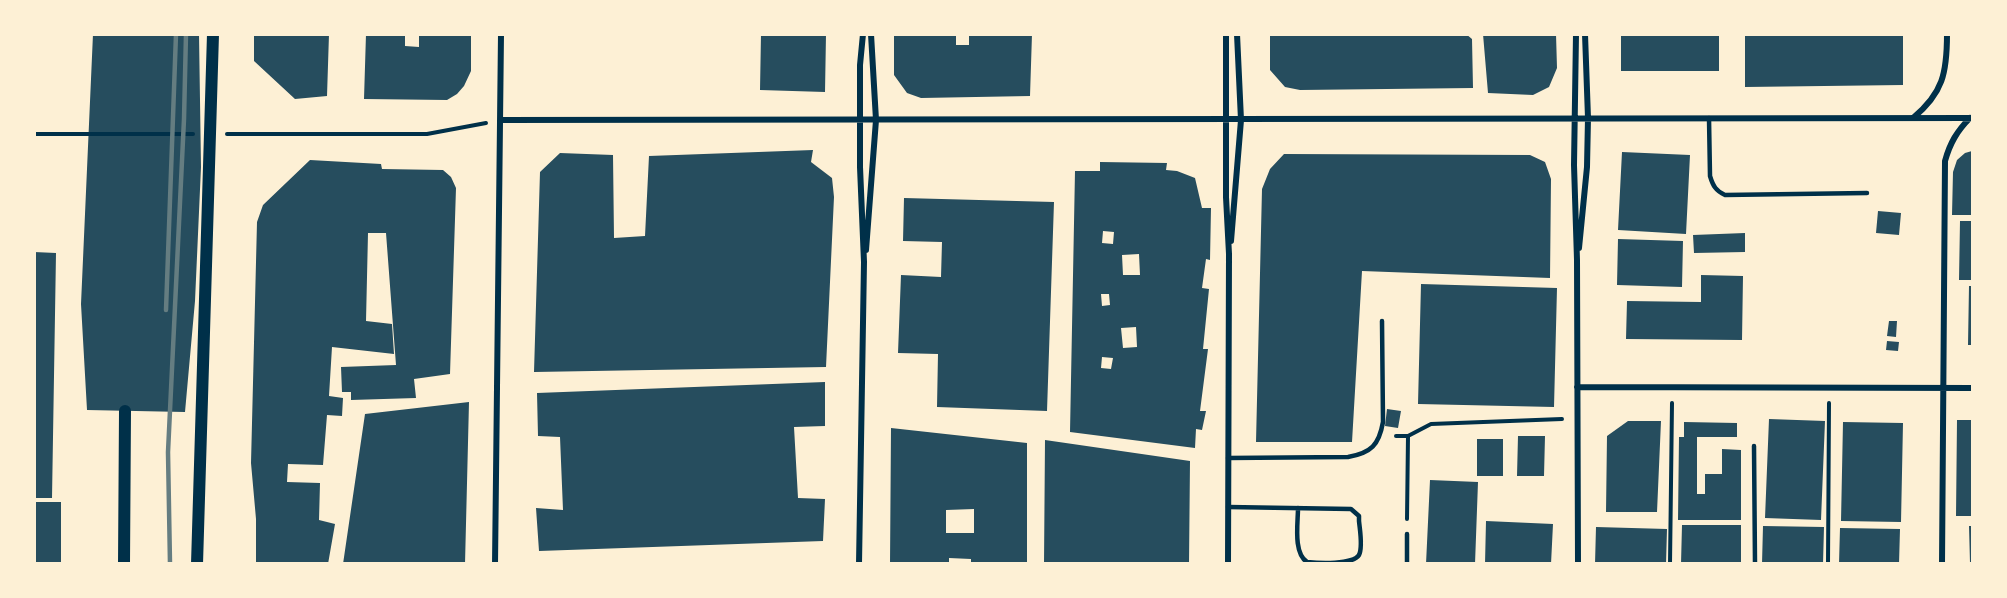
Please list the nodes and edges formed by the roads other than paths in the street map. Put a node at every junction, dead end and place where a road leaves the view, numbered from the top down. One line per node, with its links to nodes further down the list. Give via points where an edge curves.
1 (213, 34): 35 (main road)
2 (501, 34): 15 (street)
3 (863, 34): 16 (street)
4 (871, 34): 17 (street)
5 (1226, 34): 18 (street)
6 (1237, 34): 19 (street)
7 (1576, 34): 14 (street)
8 (1585, 34): 10 (street)
9 (1947, 34): 12 (street, via 1945,75 1927,106)
10 (1588, 118): 11 (street); 14 (street); 22 (street)
11 (1709, 118): 12 (street); 20 (lane, via 1710,176 1712,185 1725,195)
12 (1913, 118): 13 (street)
13 (1972, 118): 26 (street, via 1958,130 1945,161)
14 (1574, 119): 19 (street); 22 (street)
15 (501, 120): 16 (street); 36 (street)
16 (860, 120): 17 (street); 23 (street)
17 (876, 120): 18 (street); 23 (street)
18 (1225, 120): 19 (street); 21 (street)
19 (1240, 120): 21 (street)
20 (1867, 193)
21 (1229, 254): 30 (street)
22 (1577, 260): 25 (street)
23 (864, 262): 37 (street)
24 (1382, 321): 30 (lane, via 1383,422 1373,447 1348,457)
25 (1578, 387): 26 (street); 40 (street)
26 (1943, 388): 27 (street); 42 (street)
27 (1972, 388)
28 (125, 411): 34 (main road)
29 (1754, 446): 41 (lane)
30 (1228, 458): 31 (street)
31 (1228, 507): 32 (lane); 38 (street)
32 (1298, 508): 32 (lane, via 1355,512 1359,521 1357,558 1348,562 1302,560)
33 (1407, 534): 39 (lane)
34 (124, 564)
35 (197, 564)
36 (495, 564)
37 (859, 564)
38 (1228, 564)
39 (1407, 564)
40 (1578, 564)
41 (1755, 564)
42 (1942, 564)

